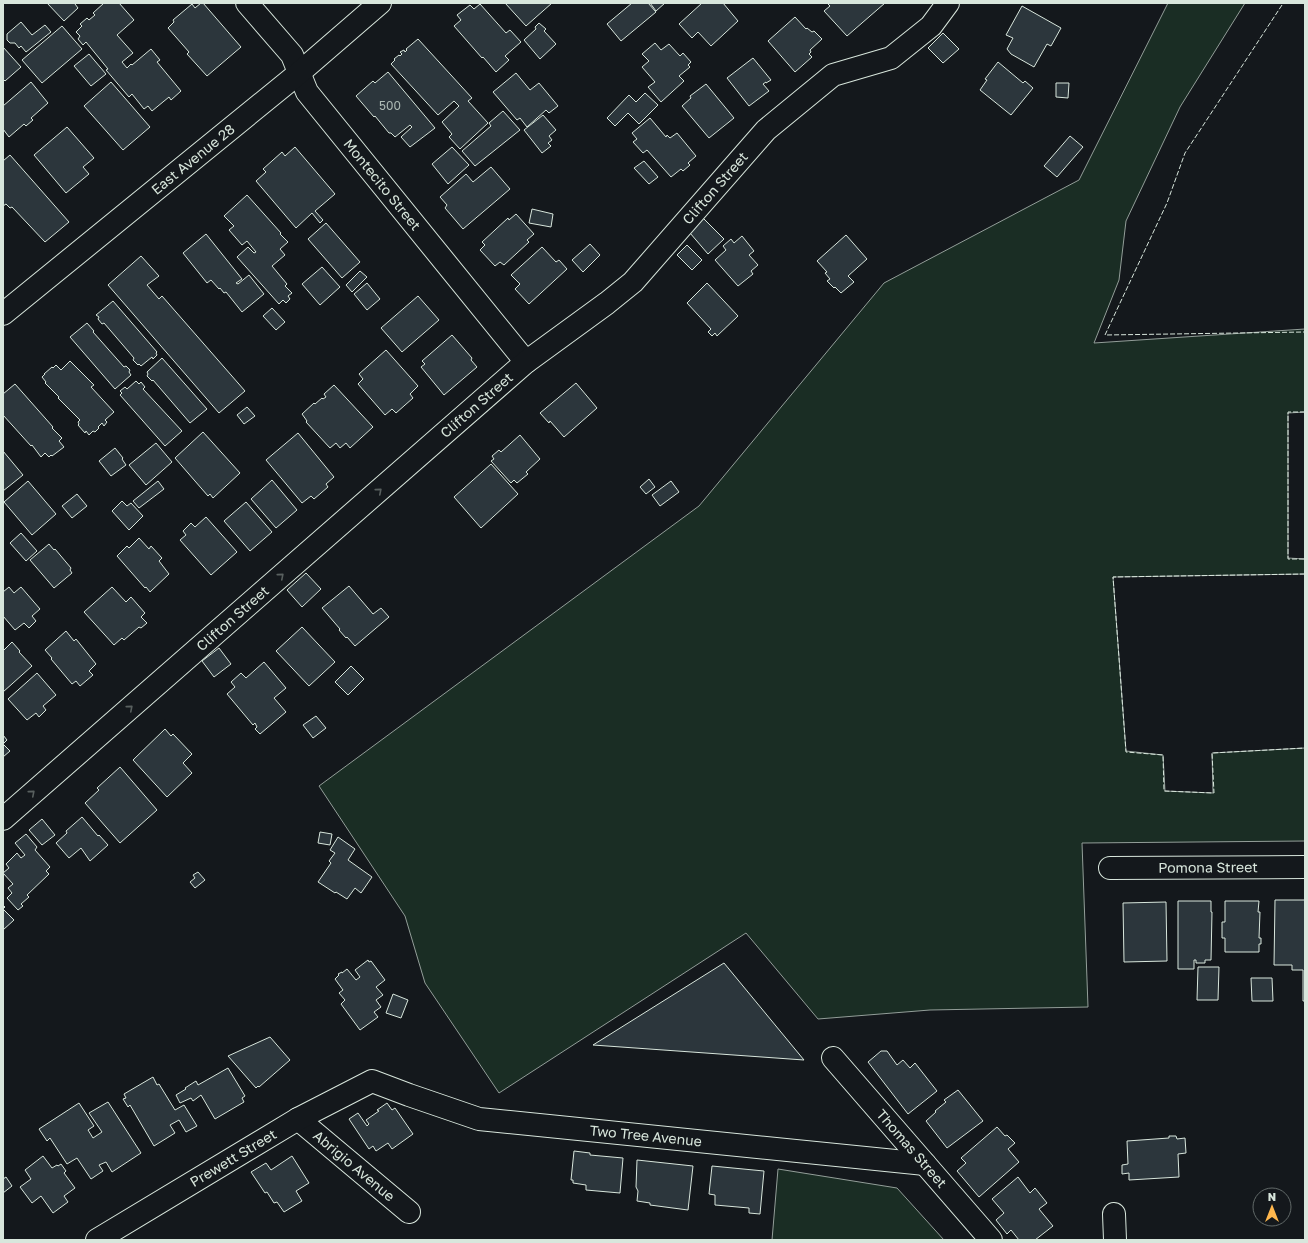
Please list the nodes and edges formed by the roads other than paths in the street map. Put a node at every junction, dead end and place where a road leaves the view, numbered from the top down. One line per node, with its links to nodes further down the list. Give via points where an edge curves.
1 (247, 3): 4 (street, Montecito Street, via 292,55)
2 (380, 3): 4 (street, East Avenue 28)
3 (948, 3): 6 (street, Clifton Street, via 931,26 892,58 833,75 766,130 633,282)
4 (299, 73): 5 (street, East Avenue 28); 6 (street, Montecito Street, via 307,92)
5 (3, 314)
6 (526, 362): 7 (street, Clifton Street, one-way to 6)
7 (3, 819)
8 (1305, 867): 9 (street, Pomona Street)
9 (1110, 868)
10 (834, 1058): 13 (street, Thomas Street)
11 (372, 1081): 12 (street, Prewett Street); 13 (street, Two Tree Avenue, via 479,1119)
12 (298, 1119): 14 (street, Abrigio Avenue); 16 (street, Prewett Street)
13 (925, 1164): 17 (street, Thomas Street)
14 (409, 1212)
15 (1114, 1214): 18 (street)
16 (97, 1240)
17 (991, 1240)
18 (1115, 1240)

